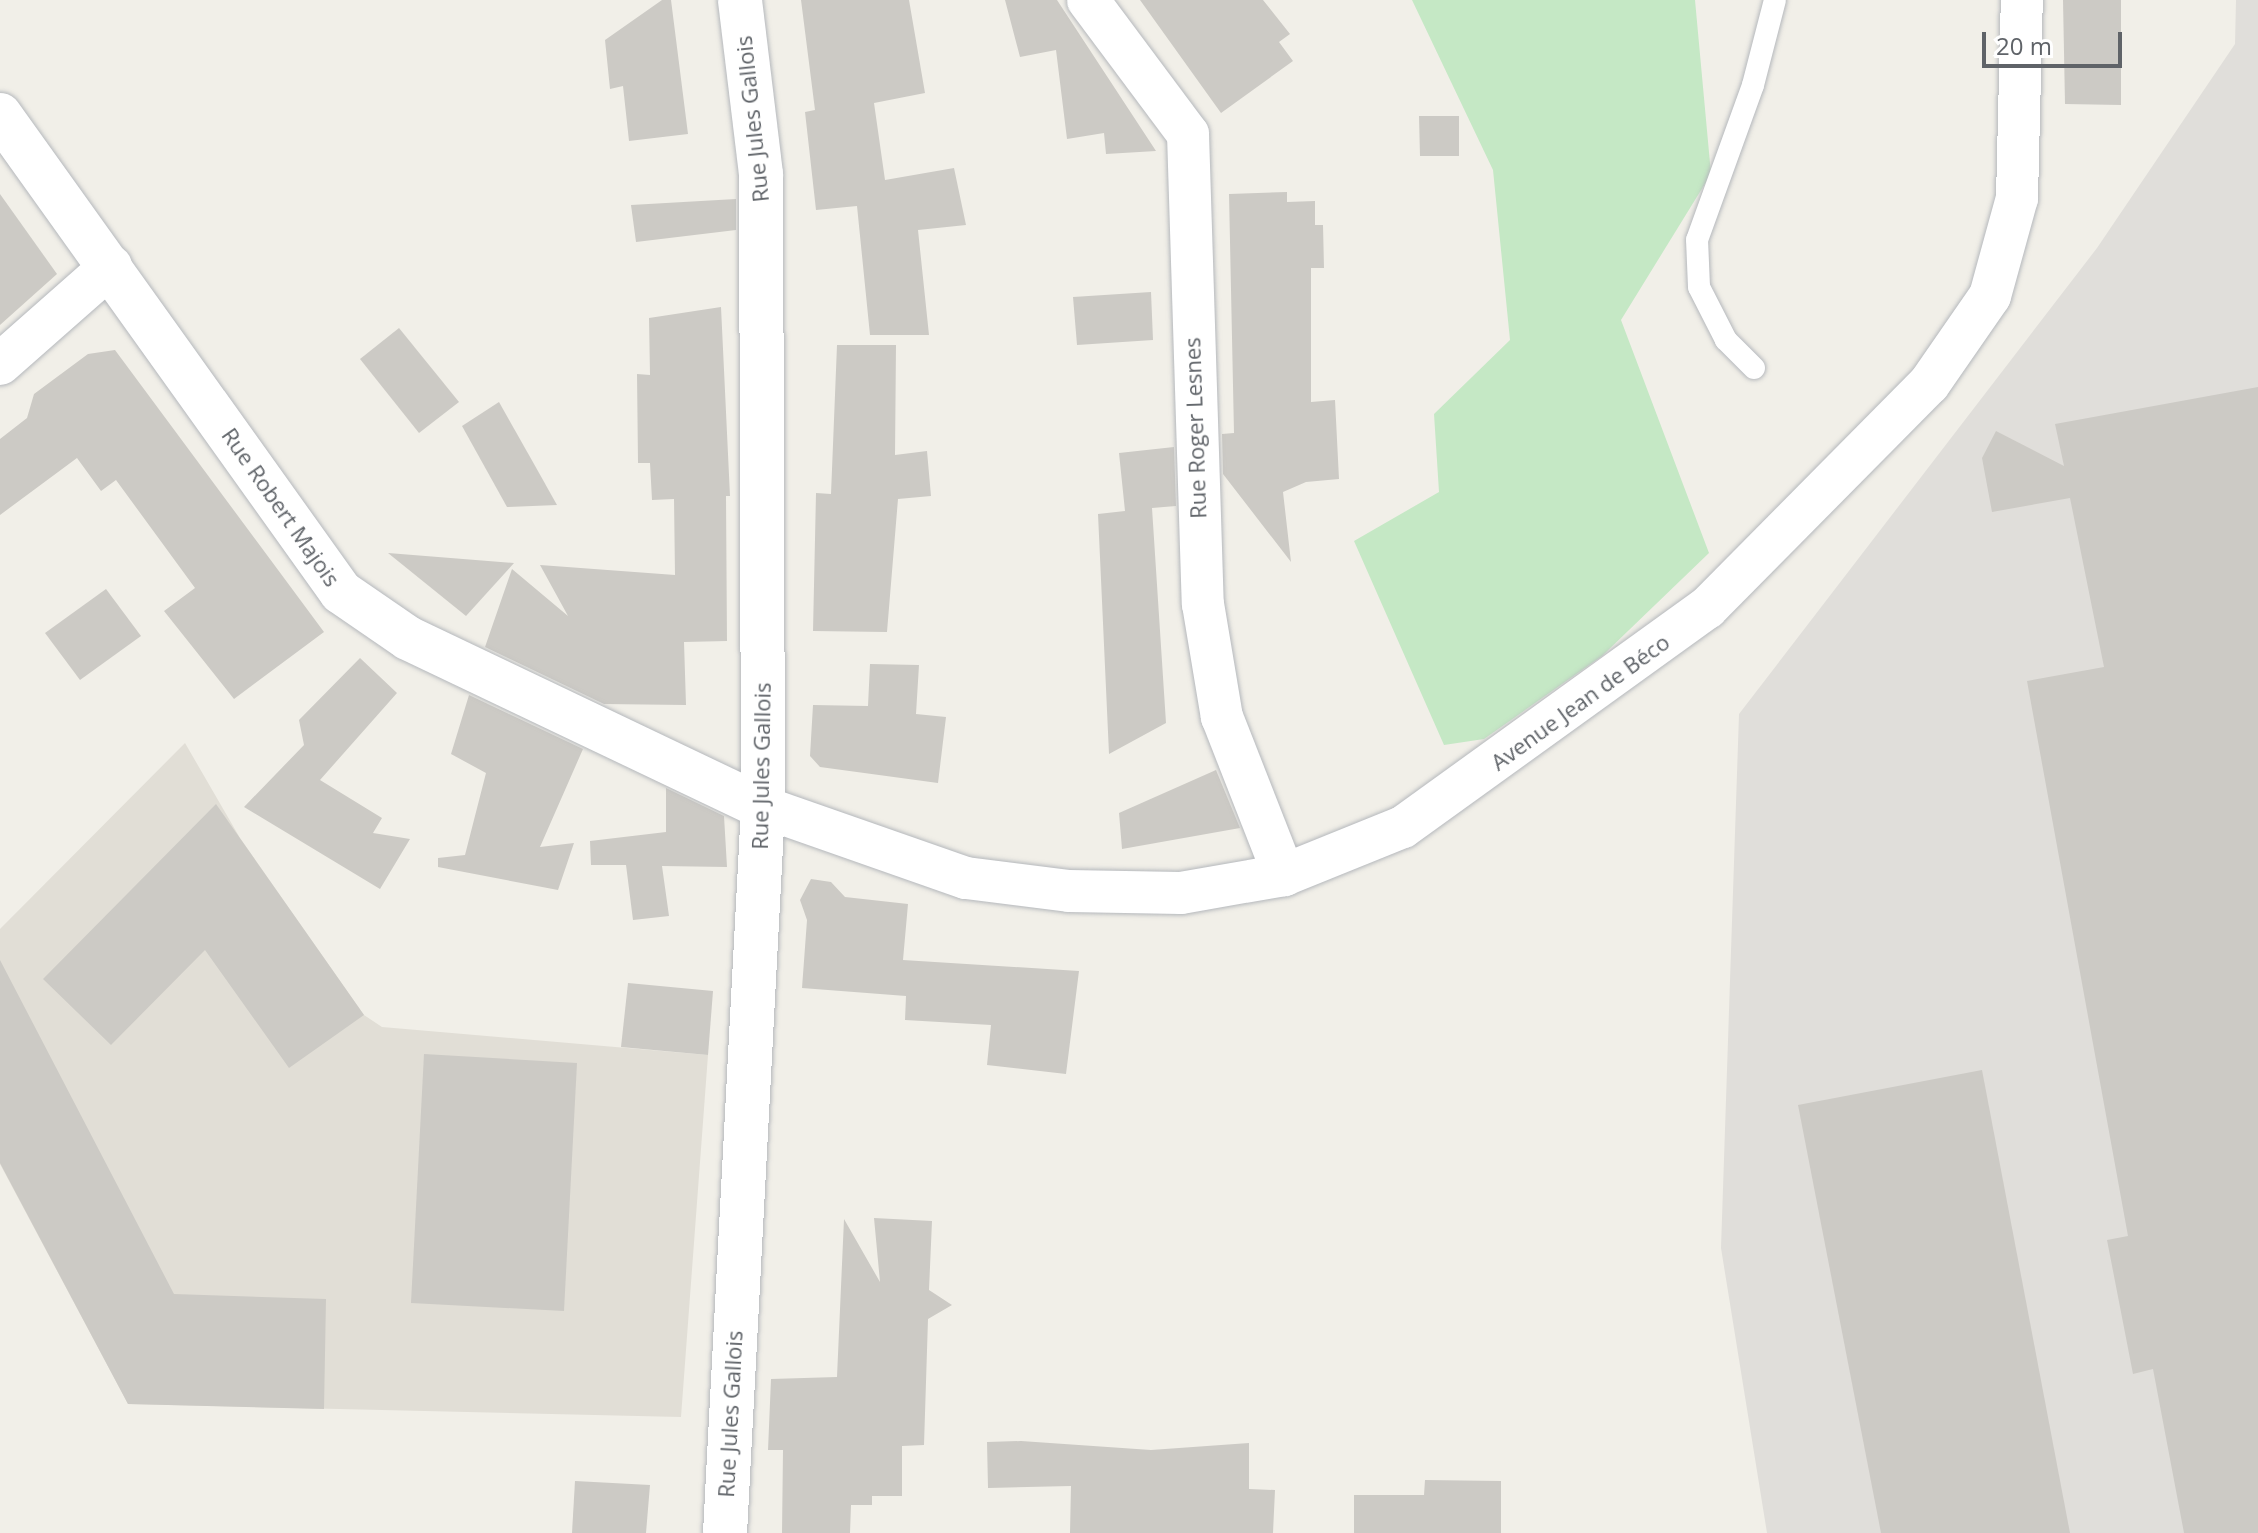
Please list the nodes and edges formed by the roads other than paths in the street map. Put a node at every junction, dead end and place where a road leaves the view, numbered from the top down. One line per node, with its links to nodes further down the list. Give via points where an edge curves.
1 (740, 0): 9 (street, Rue Jules Gallois, via 761,174)
2 (1088, 0): 10 (street, Rue Roger Lesnes, via 1188,134 1203,604 1222,717)
3 (1775, 0): 8 (lane, via 1753,85 1697,240 1699,287 1726,340)
4 (2022, 0): 10 (street, Avenue Jean de Béco, via 2017,198 1990,296 1929,384 1707,608 1403,827)
5 (0, 115): 6 (street, Rue Robert Majois)
6 (111, 266): 7 (street); 9 (street, Rue Robert Majois, via 341,592 408,638)
7 (0, 364)
8 (1754, 368)
9 (763, 807): 10 (street, Avenue Jean de Béco, via 981,880 1069,891 1181,893); 11 (street, Rue Jules Gallois)
10 (1284, 875)
11 (725, 1533)

